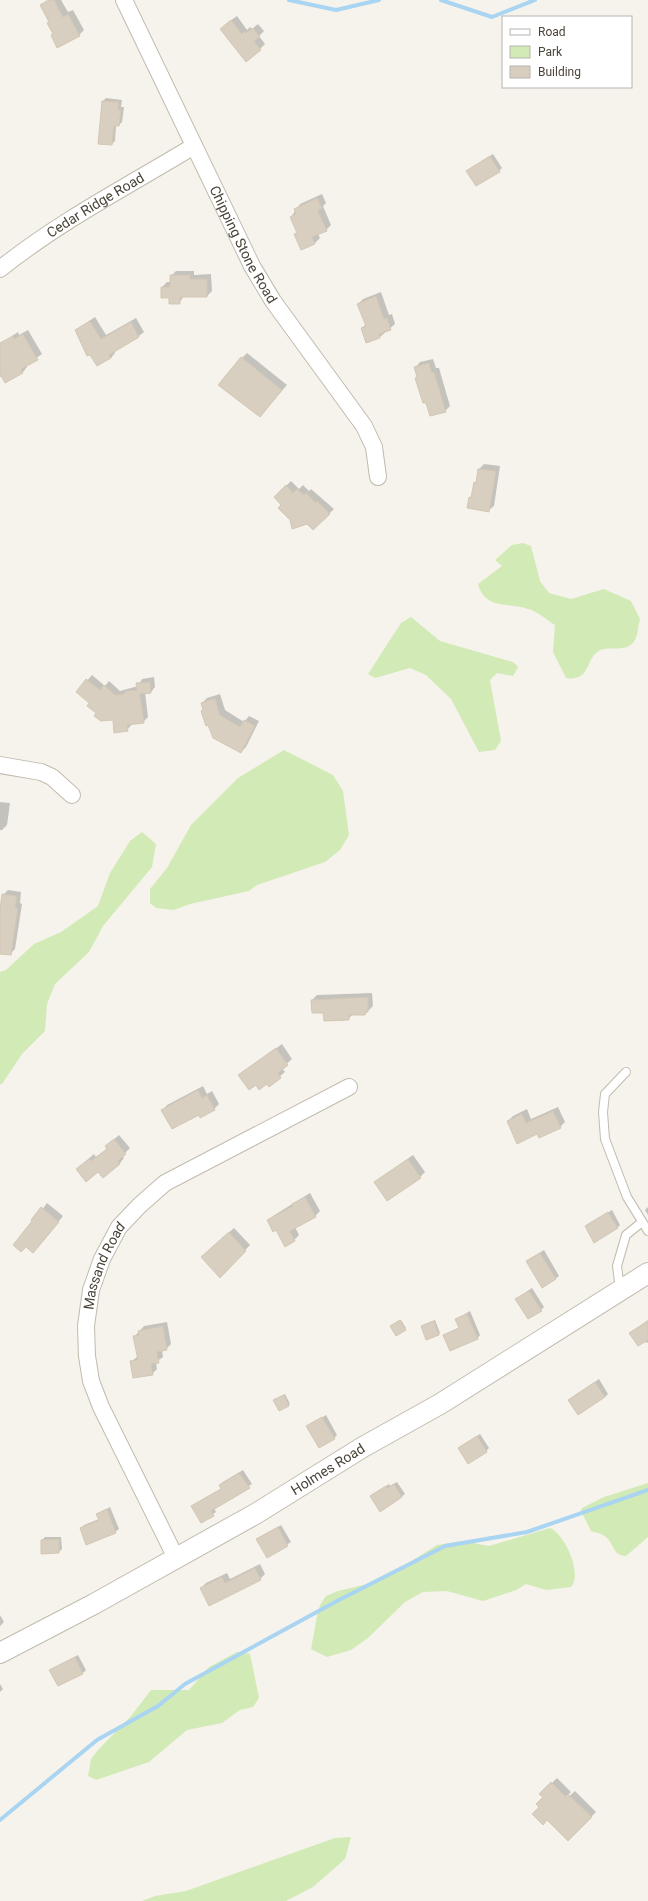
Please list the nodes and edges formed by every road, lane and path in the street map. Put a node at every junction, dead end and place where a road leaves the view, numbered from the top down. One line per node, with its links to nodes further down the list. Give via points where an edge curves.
1 (124, 0): 2 (street, Chipping Stone Road)
2 (194, 146): 3 (street, Cedar Ridge Road, via 68,220); 4 (street, Chipping Stone Road, via 262,284 364,426 374,446)
3 (0, 269)
4 (378, 477)
5 (0, 765): 6 (street, via 41,772 52,777)
6 (72, 795)
7 (626, 1072): 9 (lane, via 605,1094 605,1139 627,1197)
8 (349, 1087): 13 (street, Massand Road, via 165,1183 119,1227 102,1259 91,1290 86,1326 91,1381 101,1407)
9 (642, 1222): 10 (lane); 12 (lane, via 626,1235 617,1266)
10 (648, 1231)
11 (648, 1273): 12 (street, Holmes Road)
12 (620, 1291): 13 (street, Holmes Road, via 440,1404)
13 (176, 1558): 14 (street, Holmes Road)
14 (0, 1653)

